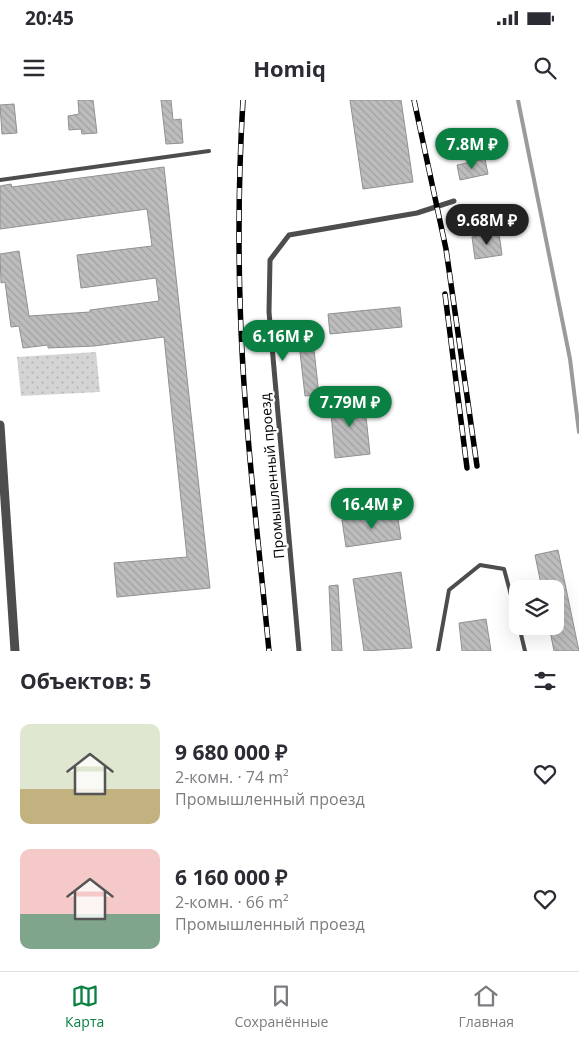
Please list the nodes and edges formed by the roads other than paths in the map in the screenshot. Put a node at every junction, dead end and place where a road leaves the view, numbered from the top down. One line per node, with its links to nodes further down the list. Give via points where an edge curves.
1 (209, 151): 2 (lane)
2 (0, 180)
3 (454, 202): 8 (street, Промышленный проезд, via 417,213 289,235 270,260 269,312)
4 (0, 425): 7 (street)
5 (509, 588): 9 (lane, via 504,569 480,565 449,590)
6 (521, 635): 10 (lane)
7 (15, 651)
8 (299, 651)
9 (438, 651)
10 (525, 651)

